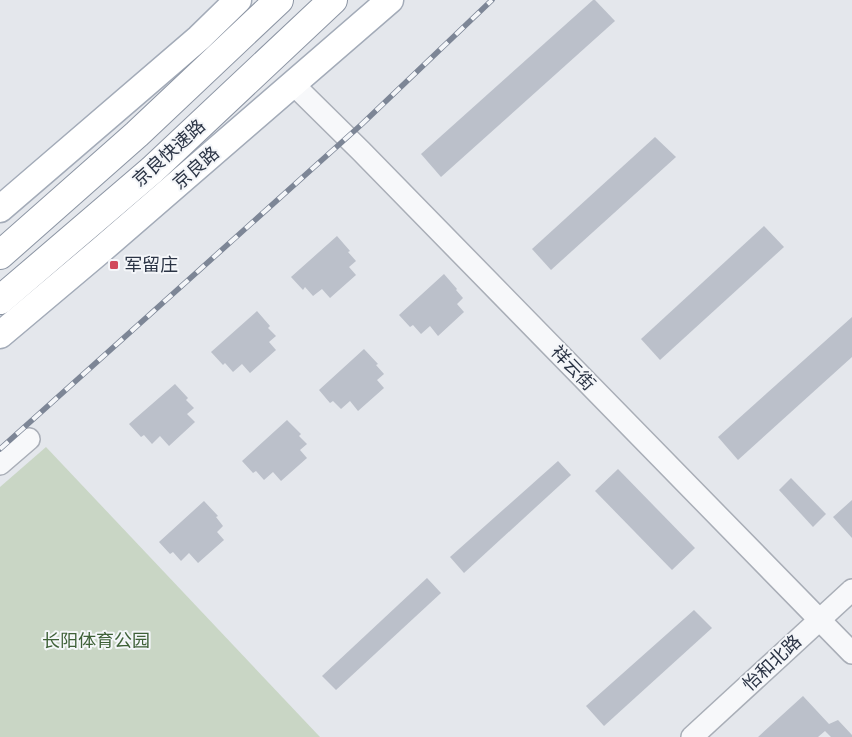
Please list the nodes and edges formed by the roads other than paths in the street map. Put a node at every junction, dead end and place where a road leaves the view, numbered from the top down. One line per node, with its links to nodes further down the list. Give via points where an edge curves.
1 (238, 0): 6 (main road, via 199,38)
2 (279, 0): 7 (highway, 京良快速路, via 137,134)
3 (333, 0): 8 (highway, 京良快速路, via 152,170)
4 (390, 0): 5 (main road, 京良路)
5 (293, 84): 9 (main road, 京良路); 13 (street, 祥云街)
6 (0, 209)
7 (0, 255)
8 (0, 300)
9 (0, 335)
10 (29, 439): 11 (street)
11 (0, 464)
12 (852, 590): 13 (street, 怡和北路)
13 (820, 620): 14 (street, 祥云街); 15 (street, 怡和北路)
14 (852, 652)
15 (692, 737)

